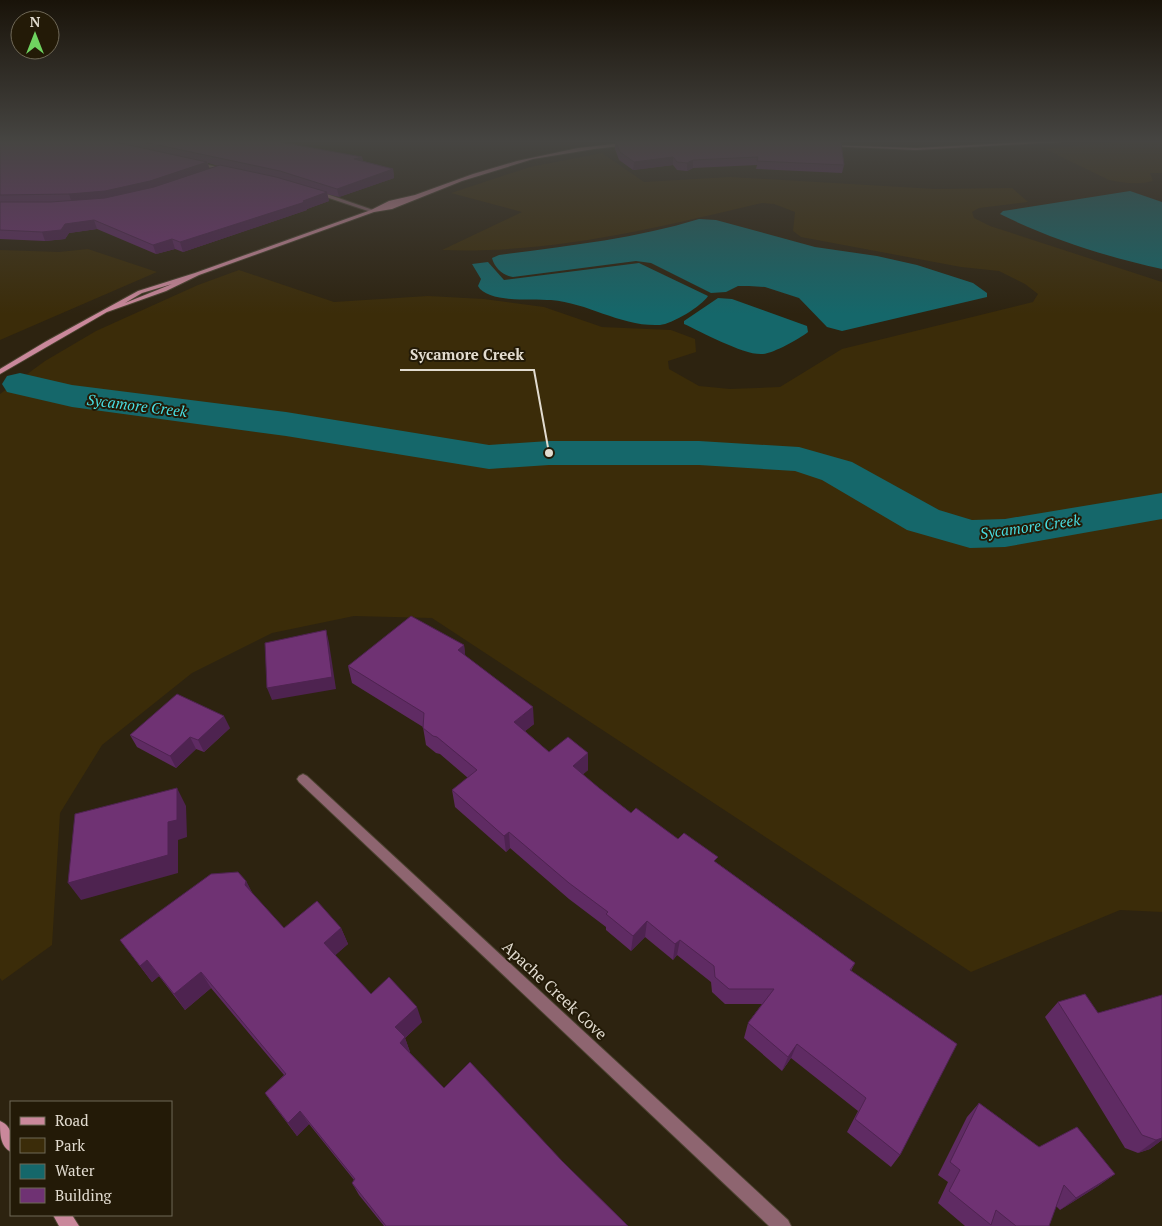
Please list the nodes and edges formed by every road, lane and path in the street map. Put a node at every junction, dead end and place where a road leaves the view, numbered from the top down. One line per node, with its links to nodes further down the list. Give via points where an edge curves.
1 (338, 199): 3 (street)
2 (410, 199): 3 (street)
3 (373, 211): 4 (street, via 197,274 109,311)
4 (0, 372)
5 (303, 779): 8 (street, Apache Creek Cove)
6 (0, 1129): 7 (street)
7 (10, 1143)
8 (782, 1226)

